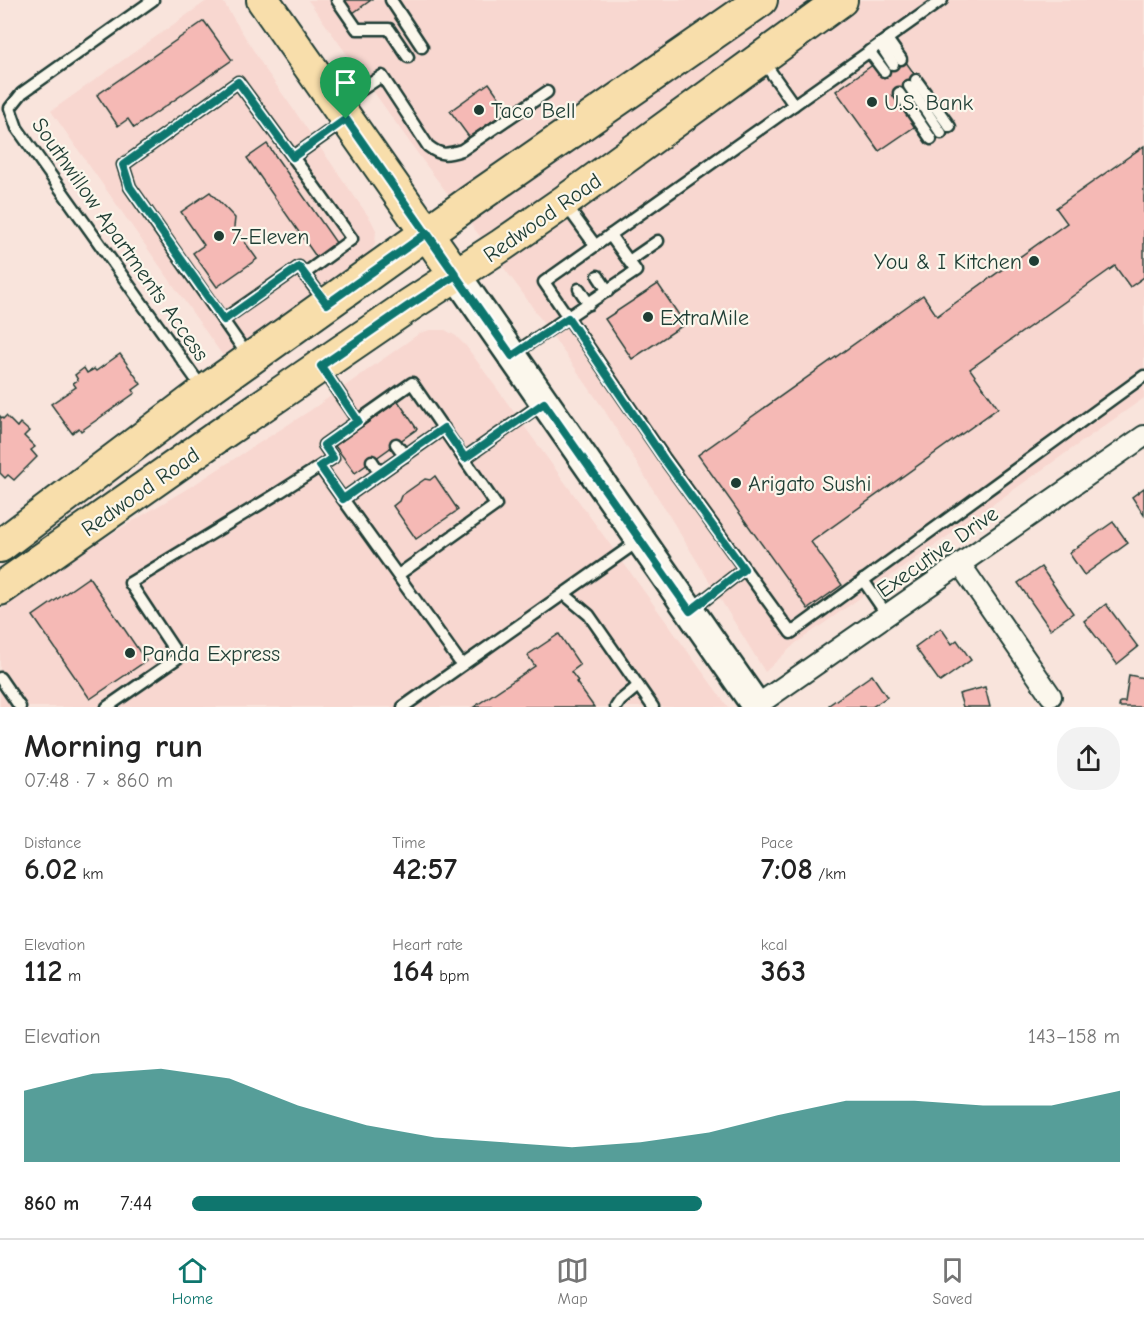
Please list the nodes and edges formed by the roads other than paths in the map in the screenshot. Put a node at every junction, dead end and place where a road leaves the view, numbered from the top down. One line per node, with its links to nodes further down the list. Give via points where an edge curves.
1 (153, 0): 42 (lane, Southwillow Apartments Access, via 22,93 10,108 17,128)
2 (263, 0): 19 (main road)
3 (337, 0): 11 (lane, via 357,29 389,29)
4 (391, 0): 9 (lane)
5 (761, 0): 24 (main road, Redwood Road)
6 (841, 0): 12 (main road, Redwood Road)
7 (942, 0): 8 (lane)
8 (884, 41): 10 (lane); 13 (lane)
9 (422, 47)
10 (870, 51): 14 (lane); 18 (lane)
11 (408, 57)
12 (761, 58): 18 (lane); 23 (main road, Redwood Road)
13 (897, 61)
14 (884, 71)
15 (912, 83): 20 (lane)
16 (547, 92): 19 (lane, via 462,150 449,154 438,154 428,146 382,76)
17 (899, 93): 21 (lane)
18 (794, 105): 25 (lane)
19 (342, 113): 22 (lane); 24 (main road)
20 (946, 130)
21 (931, 139)
22 (293, 157): 29 (lane, via 352,239); 37 (lane, via 238,82 123,165 130,187)
23 (564, 202): 27 (lane); 30 (main road, Redwood Road)
24 (427, 233): 30 (main road); 34 (main road, Redwood Road)
25 (610, 234): 27 (lane); 28 (lane)
26 (658, 241): 28 (lane)
27 (595, 245): 36 (lane, via 586,257 544,282)
28 (629, 261): 33 (lane, via 636,272)
29 (304, 274): 34 (lane); 37 (lane, via 299,267)
30 (456, 275): 38 (main road); 40 (main road, Redwood Road)
31 (598, 276): 33 (lane)
32 (579, 289): 35 (lane)
33 (608, 291): 35 (lane)
34 (327, 304): 39 (main road, Redwood Road)
35 (589, 304): 36 (lane)
36 (568, 318): 38 (lane); 57 (lane)
37 (224, 320): 39 (lane)
38 (512, 356): 43 (main road)
39 (250, 358): 42 (main road, Redwood Road)
40 (321, 366): 44 (lane); 60 (main road, Redwood Road)
41 (1144, 376): 59 (lane)
42 (205, 391): 55 (main road, Redwood Road)
43 (544, 403): 49 (lane); 54 (main road)
44 (358, 421): 45 (lane, via 375,413 412,383); 51 (lane, via 324,445 333,458)
45 (444, 428): 48 (lane); 49 (lane)
46 (1144, 436): 56 (street, Executive Drive)
47 (396, 444): 48 (lane)
48 (405, 456): 52 (lane)
49 (465, 458): 58 (lane, via 496,505)
50 (372, 461): 52 (lane)
51 (320, 466): 53 (lane); 70 (lane, via 130,584 179,657)
52 (380, 473): 53 (lane)
53 (343, 499): 58 (lane)
54 (640, 540): 61 (lane); 62 (main road)
55 (0, 546)
56 (960, 564): 63 (street, Executive Drive); 67 (street)
57 (744, 569): 59 (lane, via 791,633); 62 (lane)
58 (398, 575): 64 (lane)
59 (863, 580): 63 (lane)
60 (0, 589)
61 (564, 594): 64 (lane); 66 (lane, via 589,615)
62 (690, 611): 68 (main road)
63 (887, 615): 68 (street, Executive Drive)
64 (462, 665): 71 (lane)
65 (0, 678): 69 (lane)
66 (638, 686): 72 (lane); 73 (lane)
67 (1051, 696)
68 (757, 706)
69 (20, 707)
70 (107, 707)
71 (403, 707)
72 (616, 707)
73 (653, 707)

